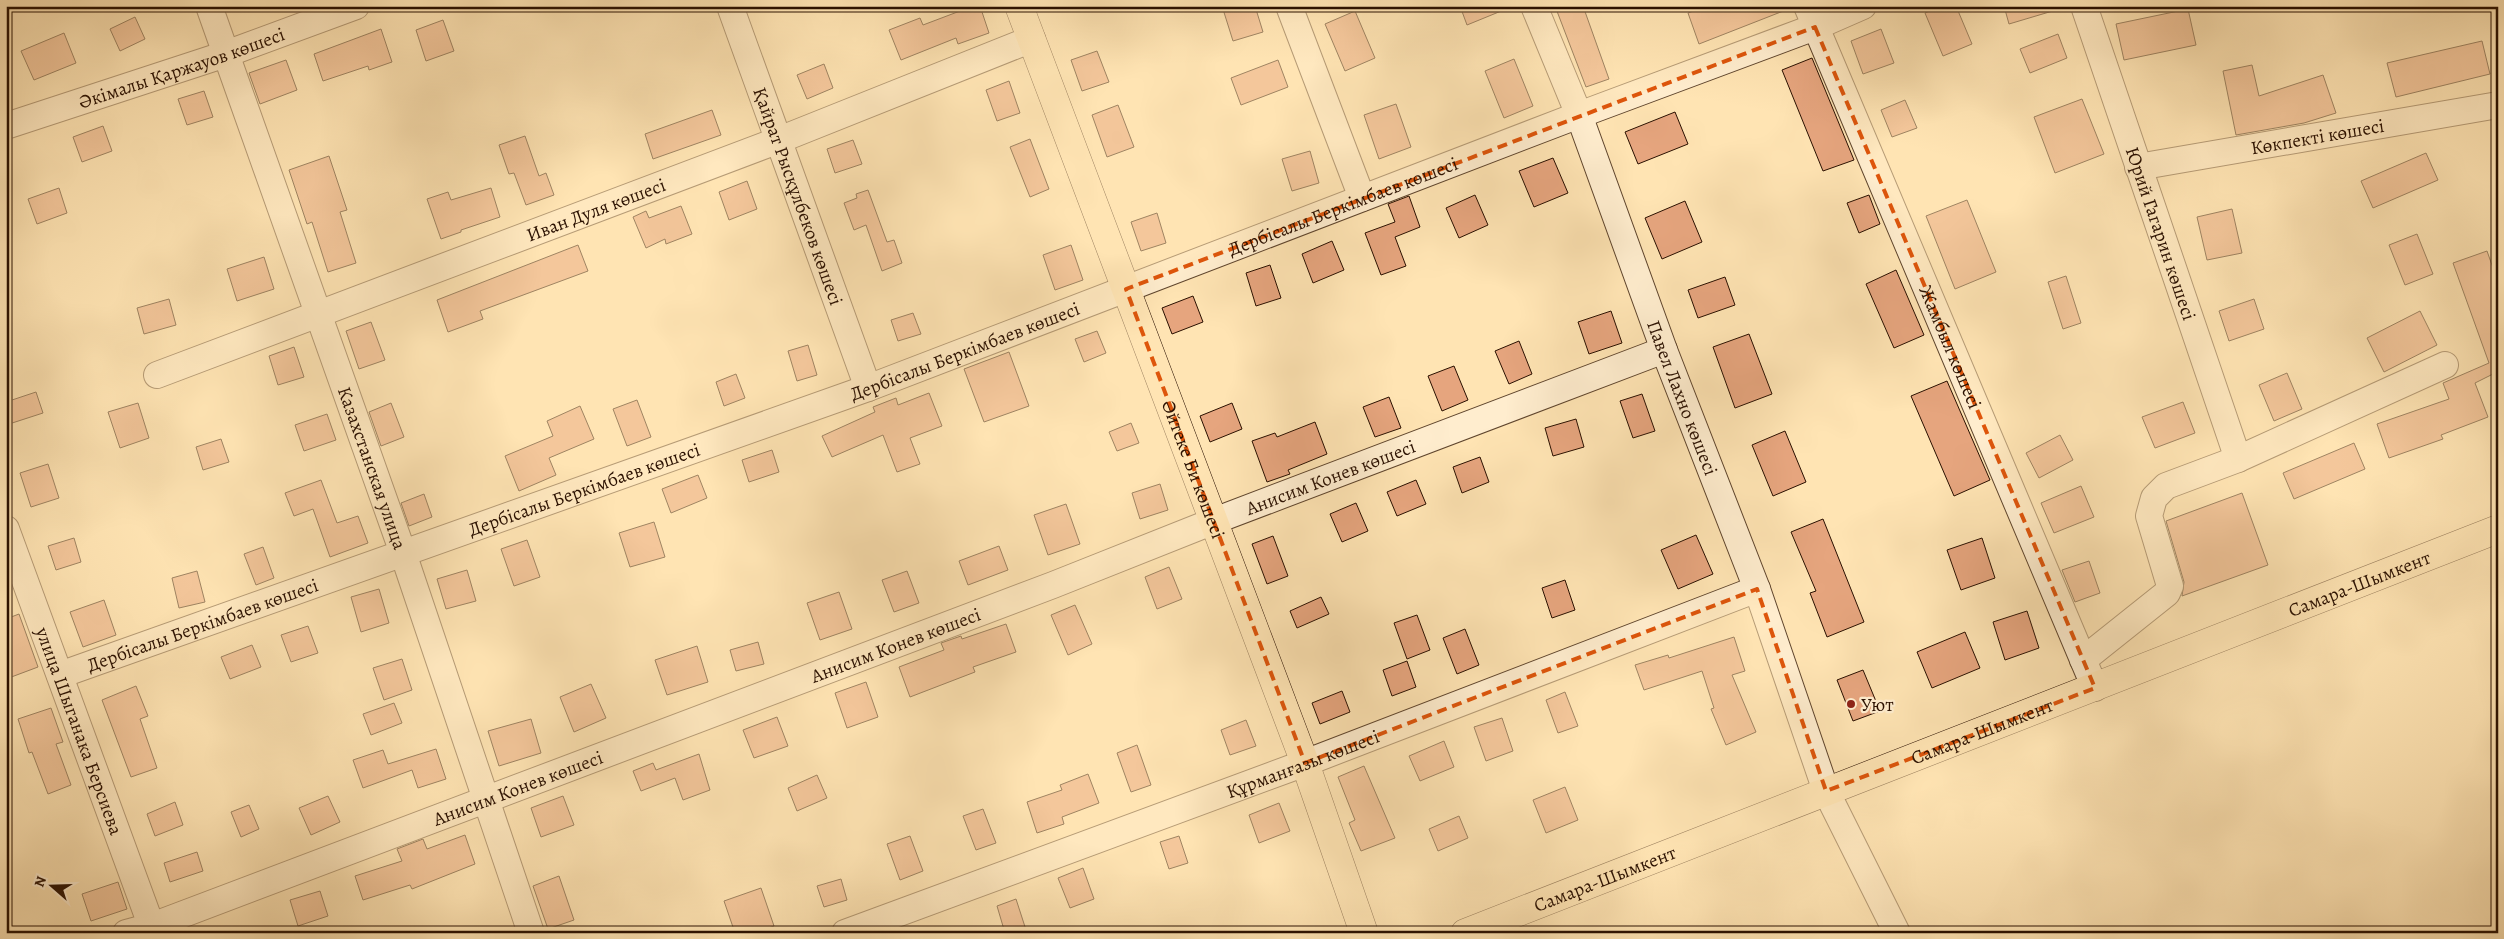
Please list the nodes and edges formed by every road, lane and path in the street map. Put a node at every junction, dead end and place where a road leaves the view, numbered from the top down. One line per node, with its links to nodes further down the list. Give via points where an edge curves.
1 (209, 6): 11 (street, Казахстанская улица)
2 (356, 6): 11 (street, Әкімалы Қаржауов көшесі)
3 (730, 6): 15 (street, Қайрат Рысқұлбеков көшесі)
4 (1019, 6): 10 (main road, Әйтеке Би көшесі)
5 (1289, 6): 17 (street)
6 (1534, 6): 13 (street, Павел Лахно көшесі)
7 (1864, 6): 9 (street, Дербісалы Беркімбаев көшесі)
8 (2084, 6): 16 (street, Юрий Гагарин көшесі)
9 (1811, 17): 13 (street, Дербісалы Беркімбаев көшесі); 30 (street, Жамбыл көшесі)
10 (1032, 39): 15 (street, Иван Дуля көшесі); 18 (main road, Әйтеке Би көшесі)
11 (226, 54): 14 (street, Әкімалы Қаржауов көшесі); 19 (street, Казахстанская улица)
12 (2498, 105): 16 (street, Көкпекті көшесі)
13 (1579, 115): 17 (street, Дербісалы Беркімбаев көшесі); 20 (street, Павел Лахно көшесі)
14 (6, 126)
15 (779, 140): 19 (street, Иван Дуля көшесі); 23 (street, Қайрат Рысқұлбеков көшесі)
16 (2138, 167): 24 (street, Юрий Гагарин көшесі)
17 (1362, 198): 18 (street, Дербісалы Беркімбаев көшесі)
18 (1126, 289): 23 (street, Дербісалы Беркімбаев көшесі); 25 (main road, Әйтеке Би көшесі)
19 (318, 314): 22 (street, Иван Дуля көшесі); 28 (street, Казахстанская улица)
20 (1664, 350): 25 (street, Анисим Конев көшесі); 29 (street, Павел Лахно көшесі)
21 (2445, 365): 24 (street)
22 (157, 375)
23 (868, 388): 28 (street, Дербісалы Беркімбаев көшесі)
24 (2238, 459): 30 (street, via 2166,486 2154,498 2149,516 2170,586 2167,593)
25 (1214, 521): 33 (main road, Әйтеке Би көшесі); 35 (street, Анисим Конев көшесі)
26 (6, 529): 31 (street, улица Шыганака Берсиева)
27 (2498, 529): 32 (main road, Самара-Шымкент)
28 (403, 553): 31 (street, Дербісалы Беркімбаев көшесі); 35 (street, Казахстанская улица)
29 (1757, 589): 33 (street, Құрманғазы көшесі); 34 (street, Павел Лахно көшесі)
30 (2083, 660): 32 (street, Жамбыл көшесі)
31 (60, 675): 36 (street, улица Шыганака Берсиева)
32 (2095, 688): 34 (main road, Самара-Шымкент)
33 (1305, 763): 39 (street, Құрманғазы көшесі); 40 (main road, Әйтеке Би көшесі)
34 (1826, 791): 41 (main road, Самара-Шымкент); 42 (street, Павел Лахно көшесі)
35 (486, 799): 36 (street, Анисим Конев көшесі); 38 (street, Казахстанская улица)
36 (153, 929): 37 (street, Анисим Конев көшесі)
37 (126, 933)
38 (531, 933)
39 (844, 933)
40 (1364, 933)
41 (1466, 933)
42 (1897, 933)

